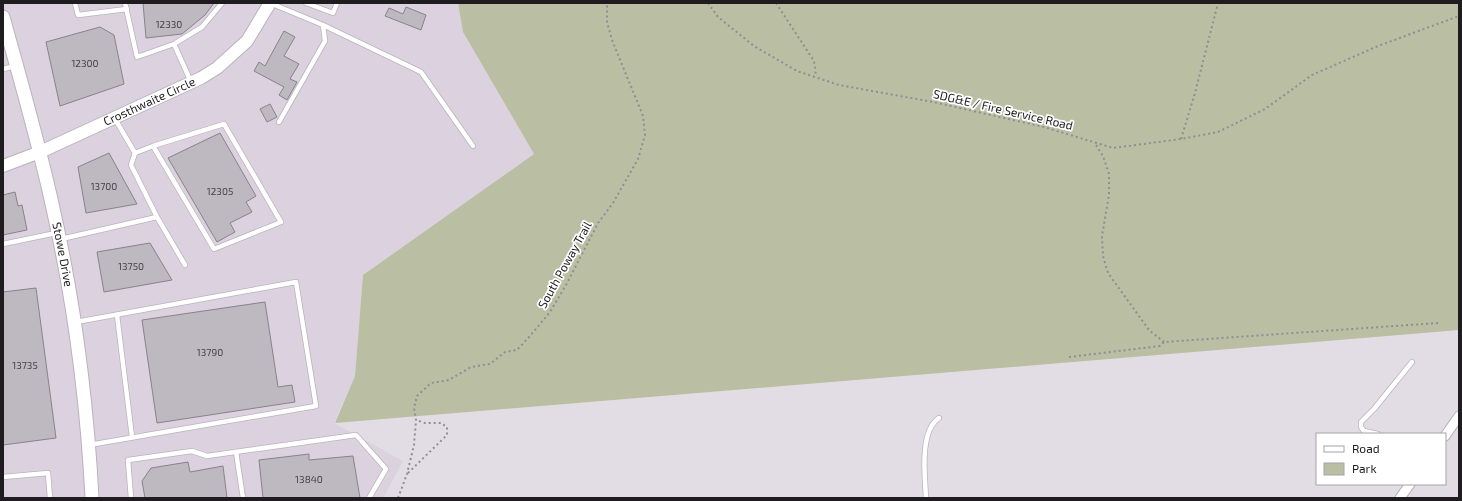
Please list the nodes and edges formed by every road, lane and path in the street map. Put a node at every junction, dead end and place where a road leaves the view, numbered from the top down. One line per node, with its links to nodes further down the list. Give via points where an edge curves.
1 (75, 3): 11 (lane, via 78,15)
2 (125, 3): 11 (lane)
3 (222, 3): 16 (lane, via 202,28)
4 (270, 3): 14 (lane); 20 (street, Crosthwaite Circle, via 247,41 217,68)
5 (306, 3): 6 (lane, via 333,13)
6 (337, 3)
7 (607, 3): 42 (path, South Poway Trail, via 607,22 612,40 643,116 645,135 638,159 613,203 598,223 550,312 530,336 517,350 505,352 490,364 471,367 450,380 431,383 418,396 414,408)
8 (708, 3): 19 (path, SDG&E / Fire Service Road, via 718,17 754,46 797,71)
9 (776, 3): 19 (path, via 814,62)
10 (1218, 3): 23 (path)
11 (126, 9): 16 (lane, via 137,57)
12 (3, 16): 15 (main road, Stowe Drive)
13 (1459, 16): 23 (path, SDG&E / Fire Service Road, via 1378,46 1312,75 1265,109 1218,132)
14 (323, 25): 22 (lane, via 325,41); 26 (lane, via 421,72)
15 (6, 41): 17 (main road, Stowe Drive)
16 (174, 44): 20 (lane)
17 (16, 66): 18 (lane); 27 (main road, Stowe Drive)
18 (3, 69)
19 (816, 77): 23 (path, SDG&E / Fire Service Road, via 839,85 933,102 1044,127 1113,148)
20 (191, 82): 21 (street, Crosthwaite Circle)
21 (114, 118): 27 (street, Crosthwaite Circle); 28 (lane)
22 (279, 122)
23 (1181, 139)
24 (1096, 145): 37 (path, via 1109,174 1109,195 1102,236 1103,256 1108,273 1149,330)
25 (153, 146): 25 (lane, via 224,124 281,222 214,249); 28 (lane)
26 (473, 146)
27 (40, 152): 29 (street, Crosthwaite Circle); 31 (main road, Stowe Drive)
28 (135, 153): 30 (lane, via 132,165)
29 (3, 166)
30 (157, 217): 31 (lane); 33 (lane)
31 (59, 236): 32 (lane); 36 (main road, Stowe Drive)
32 (3, 244)
33 (185, 264)
34 (117, 315): 36 (lane); 45 (lane); 45 (lane, via 296,282 316,406)
35 (1438, 322): 37 (path)
36 (74, 323): 46 (main road, Stowe Drive)
37 (1164, 342): 38 (path, via 1160,346)
38 (1069, 357)
39 (1412, 362): 43 (lane, via 1361,422 1364,431)
40 (1459, 416): 44 (street)
41 (939, 418): 57 (lane, via 933,422 924,458)
42 (416, 420): 48 (path, South Poway Trail, via 414,445); 48 (path, via 442,423 447,428 447,435)
43 (1373, 433)
44 (1446, 435)
45 (132, 437): 46 (lane)
46 (89, 445): 52 (main road, Stowe Drive)
47 (236, 452): 53 (lane, via 207,456 192,451 128,460); 54 (lane); 55 (lane, via 356,434 386,469)
48 (407, 474): 56 (path, South Poway Trail)
49 (3, 477): 51 (lane, via 48,473)
50 (1409, 485): 58 (street)
51 (50, 498)
52 (92, 498)
53 (131, 498)
54 (243, 498)
55 (369, 498)
56 (398, 498)
57 (926, 498)
58 (1400, 498)

